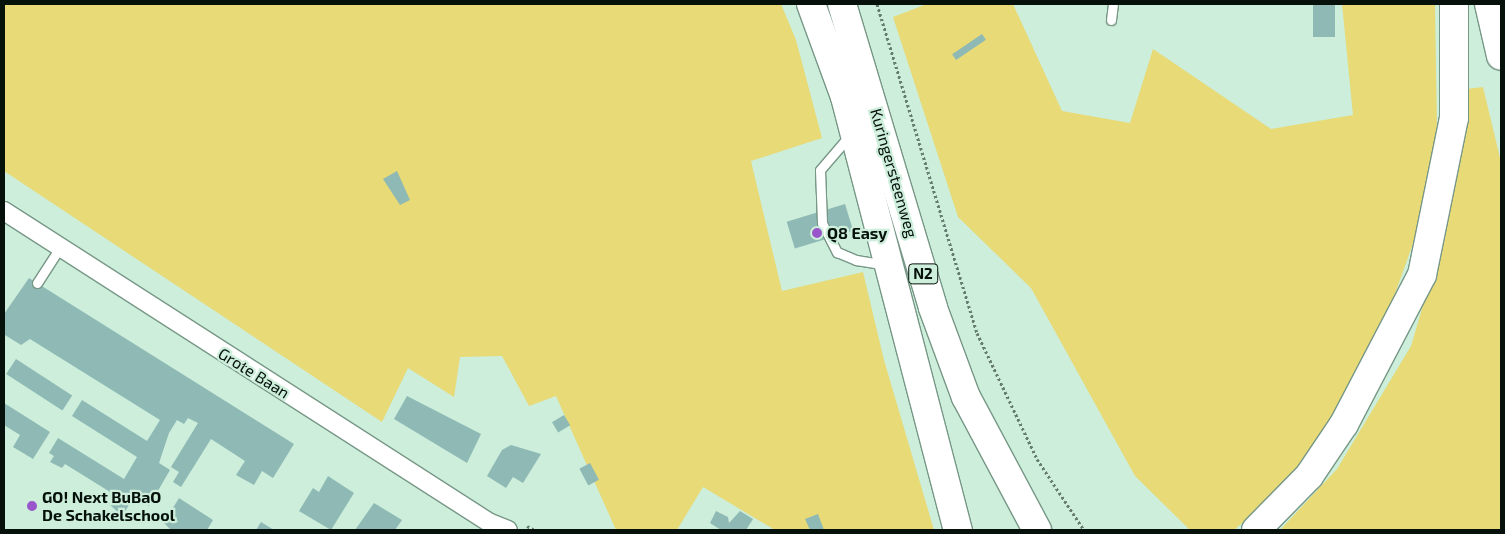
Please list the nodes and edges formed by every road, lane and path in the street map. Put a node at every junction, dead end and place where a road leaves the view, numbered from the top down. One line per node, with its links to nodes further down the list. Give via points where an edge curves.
1 (811, 4): 9 (main road, Kuringersteenweg / N2)
2 (842, 4): 16 (main road, Kuringersteenweg / N2, via 946,344 979,424)
3 (877, 4): 17 (path, via 977,332 1037,459)
4 (1113, 4): 7 (lane)
5 (1454, 4): 18 (main road, via 1454,118 1422,275 1344,424 1309,476)
6 (1489, 4): 8 (main road)
7 (1111, 20)
8 (1501, 56)
9 (854, 131): 12 (main road, Kuringersteenweg / N2); 12 (lane, via 820,170 822,222 837,252 856,260)
10 (4, 211): 11 (street, Grote Baan)
11 (59, 249): 13 (lane); 14 (street, Grote Baan, via 490,523)
12 (890, 265): 15 (main road, Kuringersteenweg / N2)
13 (37, 283)
14 (508, 530)
15 (958, 530)
16 (1037, 530)
17 (1084, 530)
18 (1256, 530)

